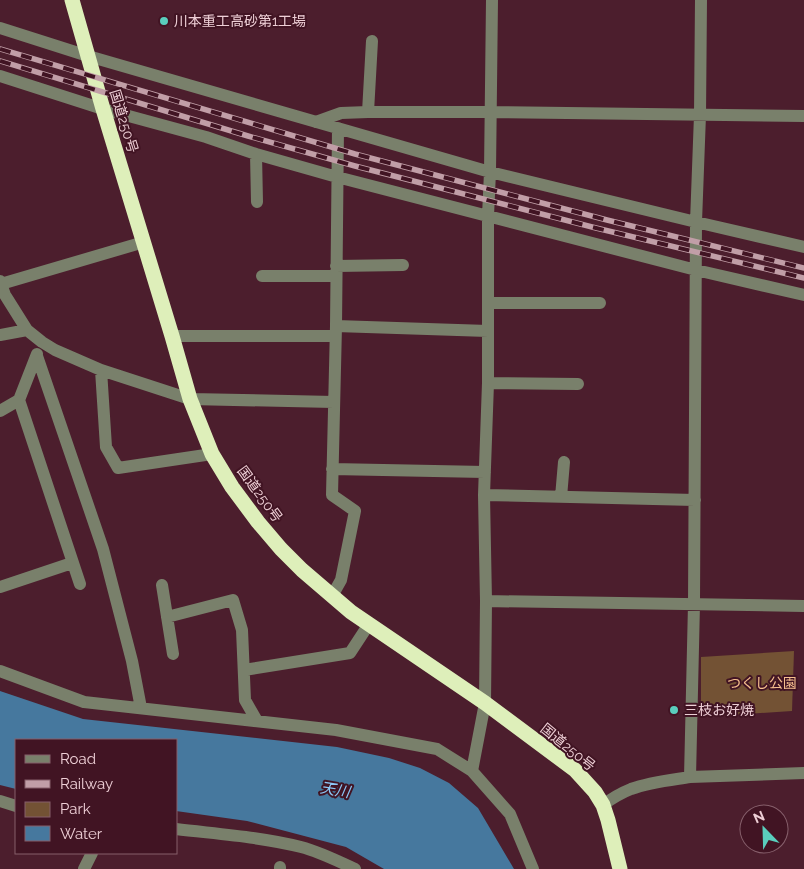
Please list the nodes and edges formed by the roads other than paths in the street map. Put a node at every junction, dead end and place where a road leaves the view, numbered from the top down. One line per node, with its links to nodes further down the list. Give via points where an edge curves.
1 (72, 0): 6 (highway, 国道250号)
2 (492, 0): 10 (street)
3 (701, 0): 11 (street)
4 (0, 28): 6 (street)
5 (372, 41): 9 (street)
6 (88, 56): 8 (highway, 国道250号); 13 (street)
7 (0, 76): 8 (street)
8 (103, 109): 15 (street); 21 (highway, 国道250号)
9 (368, 112): 10 (street); 13 (street, via 340,113)
10 (491, 112): 11 (street); 16 (street)
11 (700, 115): 12 (street); 20 (street)
12 (804, 116)
13 (316, 122): 14 (street)
14 (338, 128): 16 (street); 17 (street)
15 (256, 154): 17 (street); 18 (street)
16 (490, 172): 19 (street); 20 (street)
17 (337, 177): 19 (street); 25 (street)
18 (257, 202)
19 (488, 216): 24 (street); 29 (street)
20 (696, 222): 22 (street); 24 (street)
21 (144, 242): 27 (street); 35 (highway, 国道250号)
22 (804, 247)
23 (403, 265): 25 (street)
24 (696, 270): 28 (street); 51 (street)
25 (336, 271): 26 (street); 33 (street)
26 (262, 276)
27 (0, 283): 31 (street)
28 (804, 295)
29 (488, 303): 30 (street); 32 (street)
30 (600, 303)
31 (27, 330): 34 (street); 36 (street)
32 (488, 330): 33 (street); 39 (street)
33 (335, 331): 35 (street); 43 (street)
34 (0, 335)
35 (172, 336): 41 (highway, 国道250号)
36 (42, 342): 37 (street); 38 (street)
37 (36, 356): 42 (street); 66 (street, via 103,549)
38 (101, 370): 41 (street); 45 (street, via 106,447 118,468)
39 (488, 383): 40 (street); 48 (street)
40 (578, 384)
41 (190, 399): 43 (street); 45 (highway, 国道250号)
42 (19, 400): 44 (street); 52 (street)
43 (334, 402): 47 (street)
44 (0, 411)
45 (212, 454): 56 (highway, 国道250号, via 258,522 302,570)
46 (564, 462): 50 (street)
47 (332, 469): 48 (street); 56 (street, via 332,495 355,511 341,580)
48 (485, 472): 49 (street)
49 (484, 495): 50 (street); 57 (street)
50 (561, 497): 51 (street)
51 (695, 500): 58 (street)
52 (72, 563): 53 (street); 55 (street)
53 (80, 584)
54 (162, 585): 60 (street)
55 (0, 587)
56 (332, 596): 61 (highway, 国道250号)
57 (486, 601): 58 (street); 65 (street)
58 (694, 604): 59 (street); 70 (street)
59 (804, 606)
60 (167, 617): 62 (street); 63 (street, via 233,600 242,630)
61 (369, 624): 63 (street, via 350,653); 65 (highway, 国道250号)
62 (174, 654)
63 (244, 670): 67 (street, via 245,700)
64 (0, 671): 66 (street, via 84,702)
65 (485, 703): 68 (street); 72 (highway, 国道250号, via 575,770)
66 (141, 708): 67 (street)
67 (257, 721): 68 (street, via 336,730 437,749)
68 (472, 771): 78 (street, via 510,814)
69 (804, 773): 70 (street)
70 (690, 778): 72 (street, via 630,789)
71 (0, 801): 73 (street)
72 (602, 805): 79 (highway, 国道250号)
73 (15, 806)
74 (178, 829): 77 (street, via 303,847)
75 (92, 854): 76 (street)
76 (84, 869)
77 (355, 869)
78 (533, 869)
79 (620, 869)

